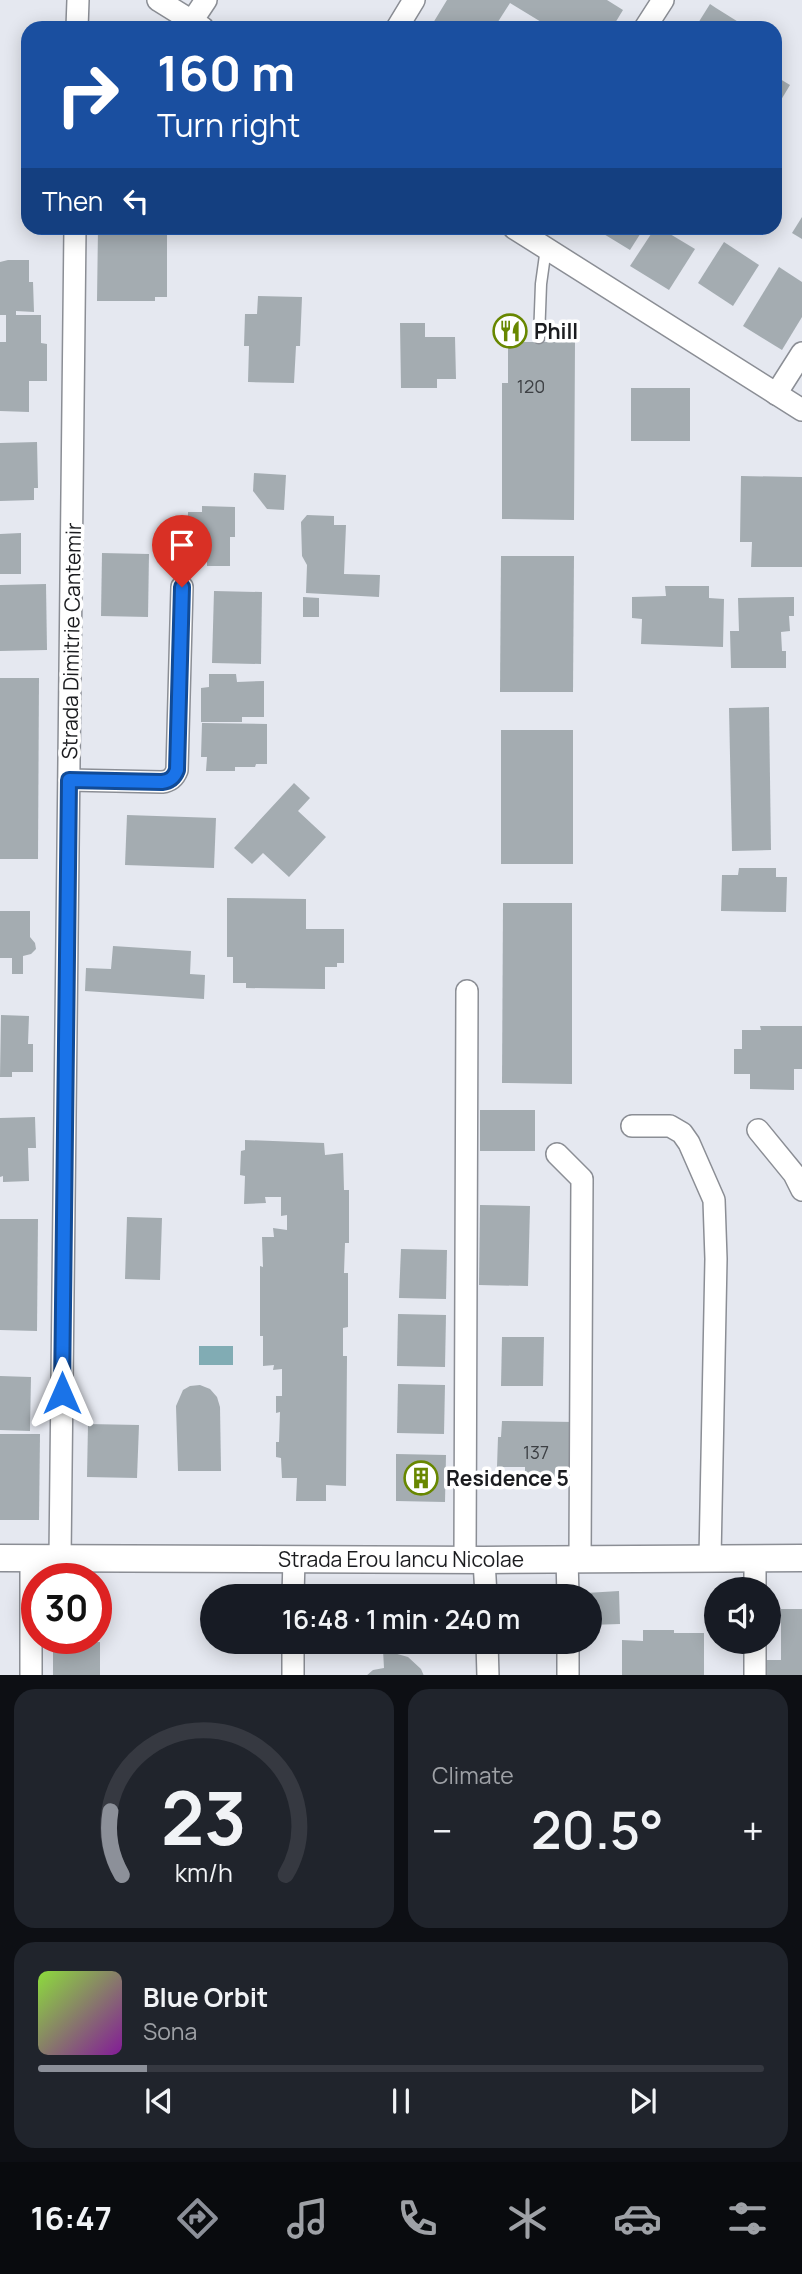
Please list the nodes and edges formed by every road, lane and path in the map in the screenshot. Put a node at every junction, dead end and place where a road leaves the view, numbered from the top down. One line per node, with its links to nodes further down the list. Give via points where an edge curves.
1 (78, 0): 6 (street)
2 (158, 0): 7 (street)
3 (206, 0): 8 (street)
4 (414, 0): 9 (street)
5 (663, 0): 10 (street)
6 (77, 21)
7 (192, 21)
8 (199, 21)
9 (401, 21)
10 (650, 21)
11 (75, 235): 19 (street, Strada Dimitrie Cantemir)
12 (528, 235): 13 (street)
13 (546, 248): 14 (lane); 16 (street)
14 (539, 338)
15 (802, 353): 16 (street)
16 (776, 394): 17 (street)
17 (802, 410)
18 (182, 587): 19 (street, via 175,776 162,782)
19 (69, 780): 27 (street, Strada Dimitrie Cantemir)
20 (467, 991): 33 (street)
21 (632, 1126): 28 (street, via 670,1126 682,1133 714,1200)
22 (758, 1130): 24 (street)
23 (557, 1154): 32 (street, via 582,1180)
24 (802, 1191)
25 (0, 1558): 26 (street, Strada Erou Iancu Nicolae)
26 (31, 1558): 27 (street, Strada Erou Iancu Nicolae); 42 (street)
27 (60, 1558): 31 (street, Strada Erou Iancu Nicolae)
28 (710, 1558): 29 (street, Strada Erou Iancu Nicolae); 32 (street, Strada Erou Iancu Nicolae)
29 (755, 1558): 30 (street, Strada Erou Iancu Nicolae); 34 (street)
30 (802, 1558)
31 (294, 1559): 33 (street, Strada Erou Iancu Nicolae); 35 (street)
32 (574, 1559): 33 (street, Strada Erou Iancu Nicolae); 37 (street)
33 (475, 1560): 36 (street)
34 (755, 1577)
35 (293, 1584)
36 (482, 1584)
37 (570, 1584)
38 (293, 1654): 43 (street)
39 (487, 1654): 44 (street)
40 (568, 1654): 45 (street)
41 (755, 1654): 46 (street)
42 (30, 1675)
43 (293, 1675)
44 (488, 1675)
45 (568, 1675)
46 (755, 1675)

